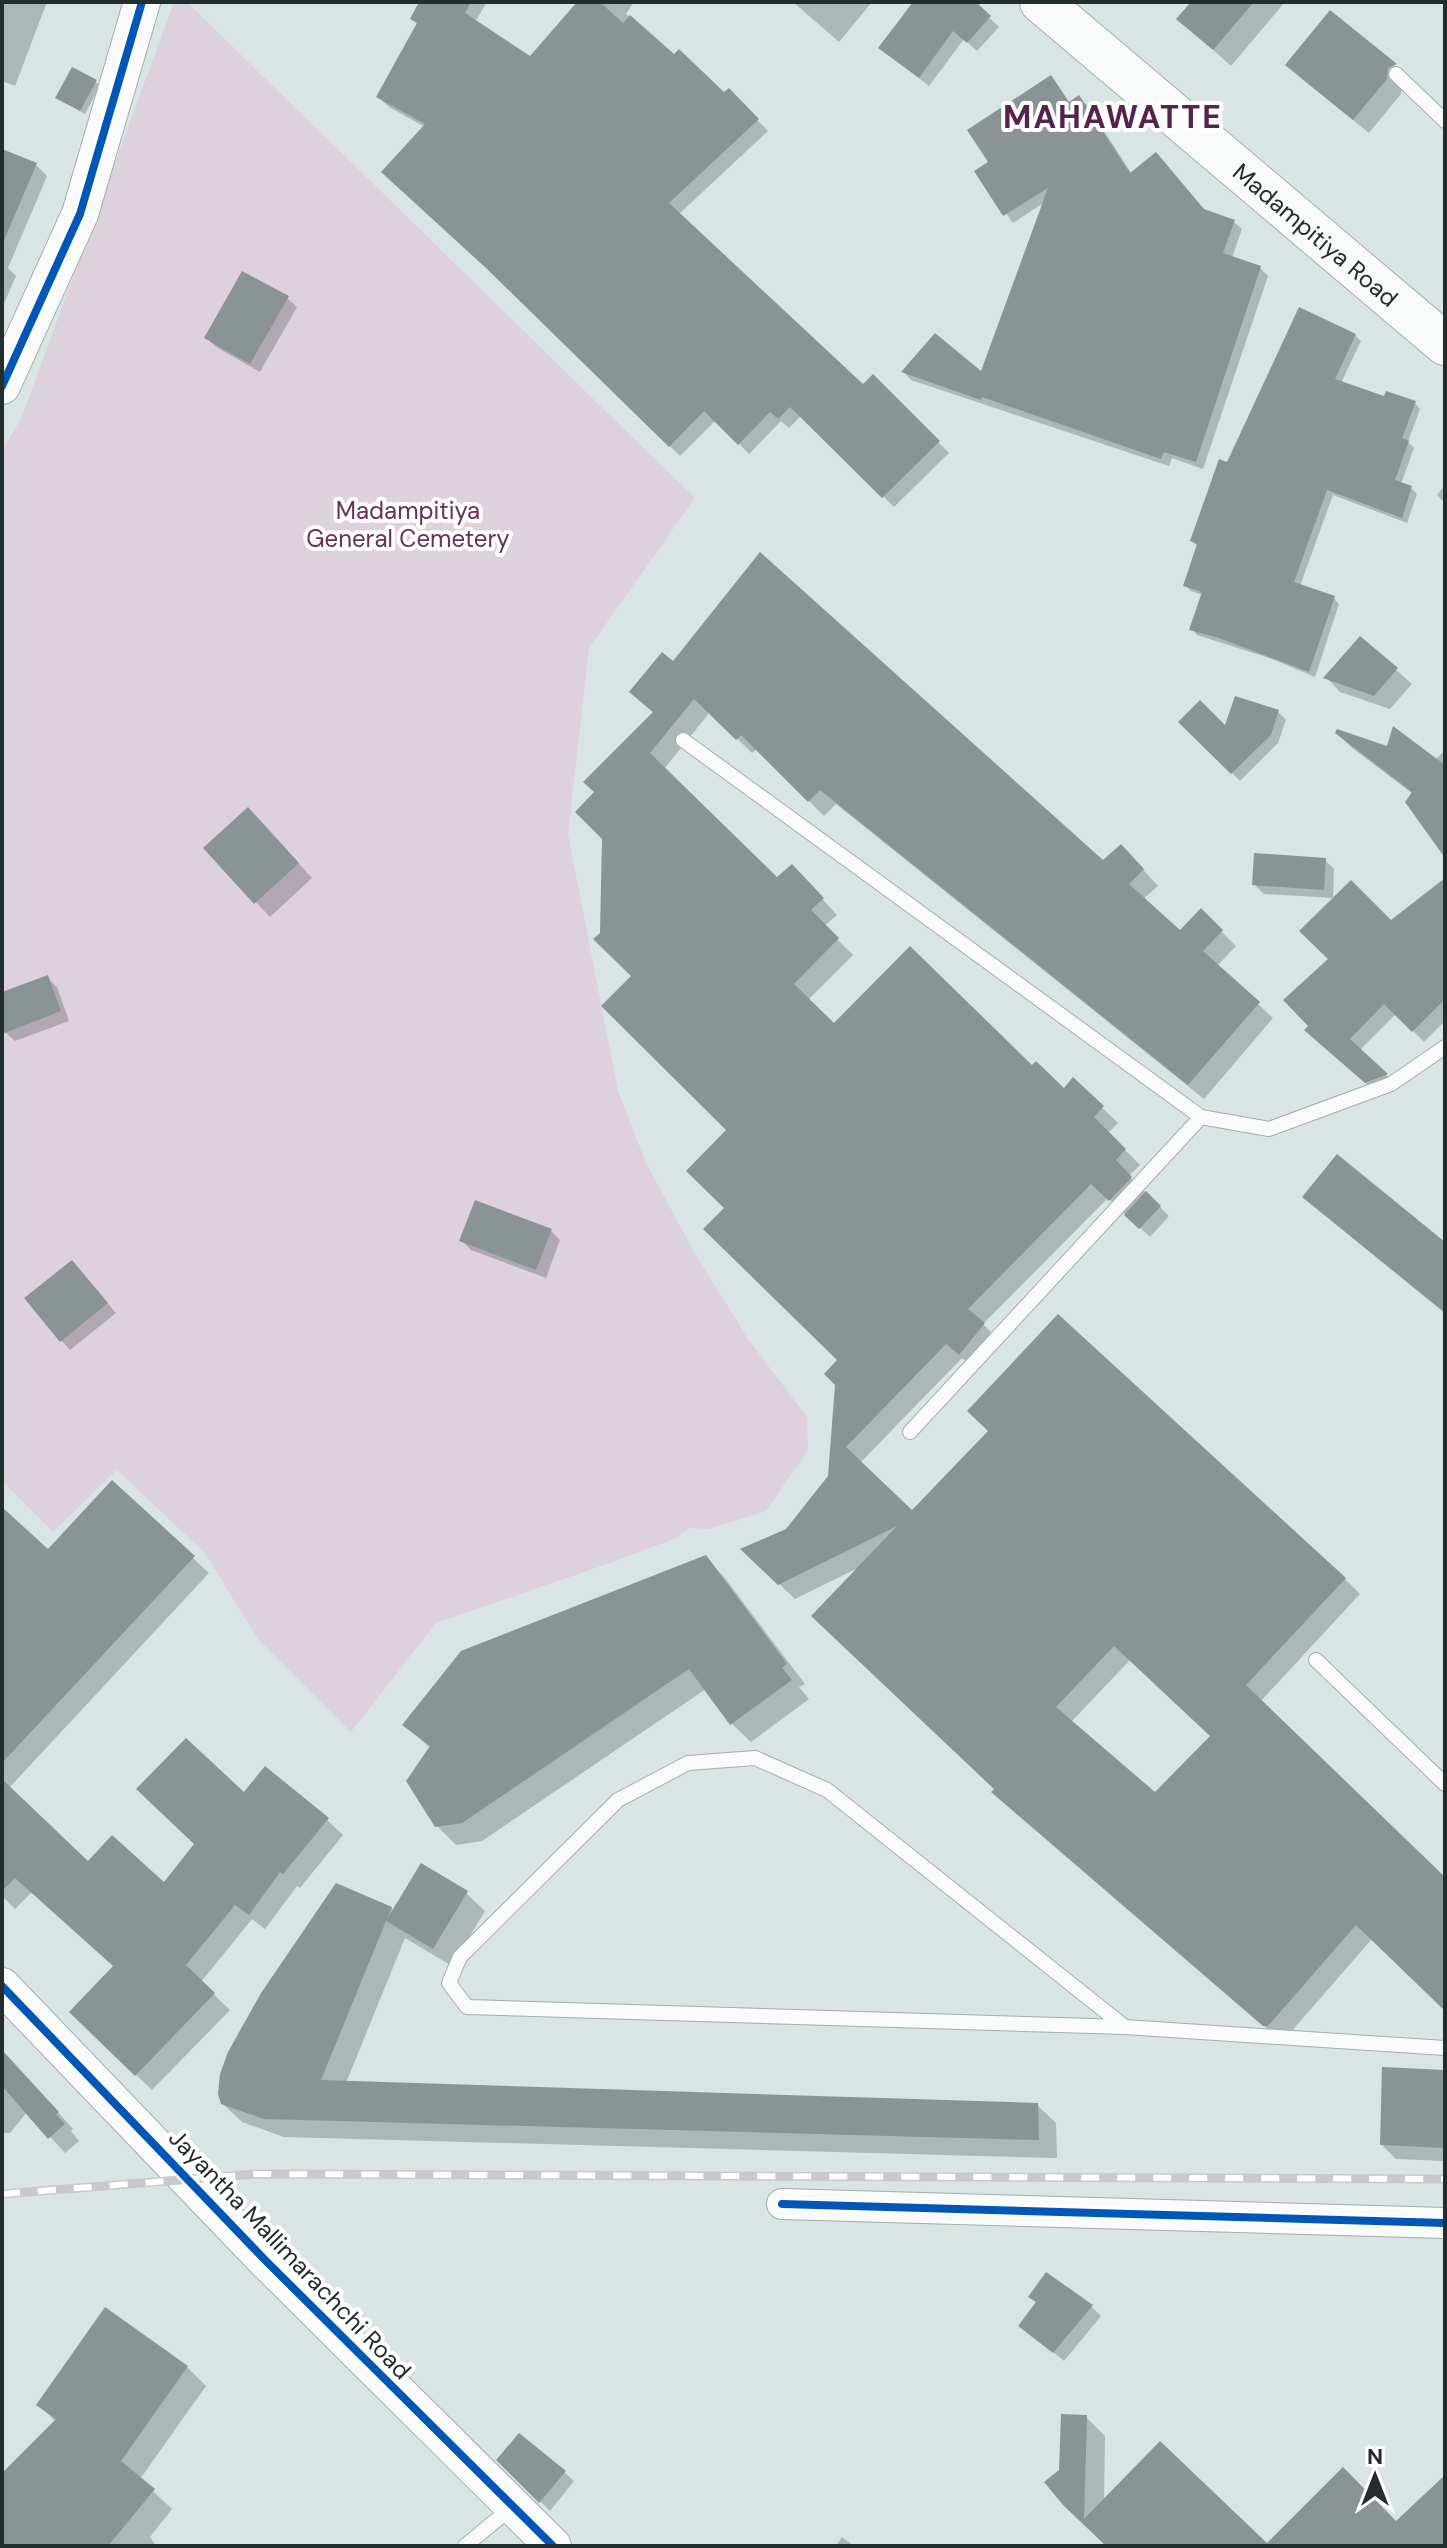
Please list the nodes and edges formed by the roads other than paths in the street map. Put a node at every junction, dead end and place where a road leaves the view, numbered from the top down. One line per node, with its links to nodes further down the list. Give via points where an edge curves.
1 (142, 2): 6 (street, via 80,214)
2 (1041, 2): 5 (main road, Madampitiya Road)
3 (1396, 74): 4 (lane)
4 (1445, 121)
5 (1445, 344)
6 (2, 386)
7 (683, 740): 9 (lane)
8 (1445, 1047): 9 (lane, via 1391,1084 1269,1129)
9 (1201, 1117): 10 (lane)
10 (910, 1432)
11 (1316, 1660): 12 (lane)
12 (1445, 1784)
13 (2, 1986): 18 (street, Jayantha Mallimarachchi Road)
14 (1125, 2027): 14 (lane, via 467,2007 449,1983 460,1957 618,1800 688,1763 755,1758 827,1790); 15 (lane)
15 (1445, 2048)
16 (782, 2204): 17 (street)
17 (1445, 2223)
18 (512, 2507): 19 (lane); 20 (street, Jayantha Mallimarachchi Road)
19 (465, 2546)
20 (553, 2546)

